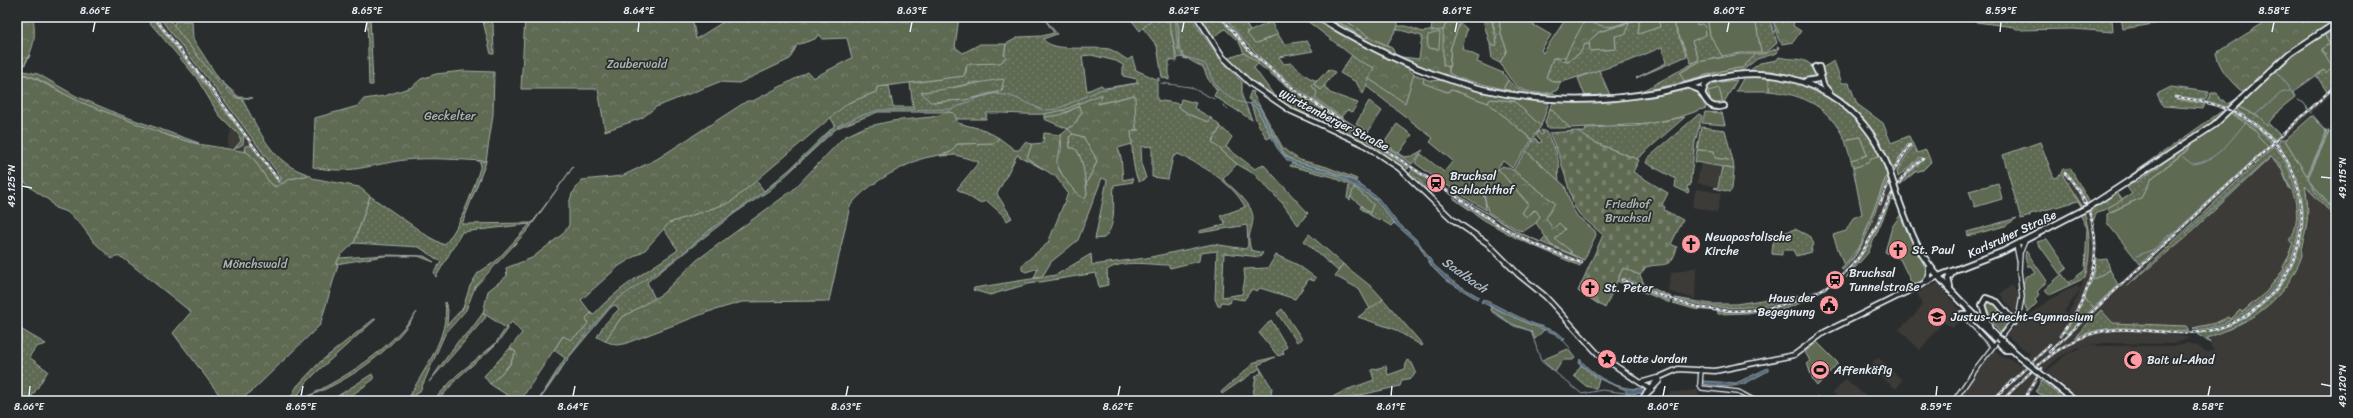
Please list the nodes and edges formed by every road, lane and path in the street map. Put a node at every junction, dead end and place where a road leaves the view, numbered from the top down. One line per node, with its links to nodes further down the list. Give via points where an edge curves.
1 (1197, 17): 28 (main road, Württemberger Straße, via 1223,57 1251,84 1291,111 1363,144 1399,168 1452,219 1487,244 1545,296 1598,354 1619,370)
2 (1318, 17): 6 (main road, via 1361,43 1410,67 1471,87 1510,95 1585,99 1645,94)
3 (2336, 23): 10 (main road, Karlsruher Straße, bridge, via 2289,54 2214,125 2099,201)
4 (1711, 80): 5 (main road, via 1764,74); 6 (main road); 7 (main road, via 1705,85)
5 (1802, 81): 8 (main road); 8 (main road, via 1818,79 1817,67 1823,85)
6 (1688, 86): 7 (main road, via 1700,90)
7 (1702, 94): 9 (main road, via 1708,104 1715,107)
8 (1830, 94): 15 (main road, bridge, via 1842,102 1865,126 1880,149 1907,223)
9 (1724, 106)
10 (2025, 241): 11 (main road, Karlsruher Straße); 13 (street)
11 (2017, 245): 12 (main road, Karlsruher Straße); 13 (street); 14 (street)
12 (2005, 250): 14 (street, via 2013,251); 16 (main road, Karlsruher Straße)
13 (2020, 252): 14 (street)
14 (2018, 258): 21 (street, via 2022,298)
15 (1928, 264): 17 (main road); 18 (main road, via 1929,276)
16 (1956, 270): 17 (main road, Karlsruher Straße); 19 (main road, via 1948,279)
17 (1939, 276): 18 (main road); 19 (main road)
18 (1923, 285): 25 (main road, via 1826,332 1794,355 1724,369)
19 (1952, 290): 22 (main road)
20 (1962, 314): 23 (main road, via 1969,314); 24 (street)
21 (2014, 322): 22 (main road, via 1997,302 1986,298 1982,305); 24 (street)
22 (1990, 330): 23 (main road)
23 (1996, 338): 33 (main road, bridge)
24 (1992, 346): 32 (street)
25 (1701, 369): 26 (main road, via 1683,368); 31 (street, via 1700,385 1704,389 1738,392)
26 (1666, 373): 27 (main road); 29 (main road)
27 (1660, 377): 28 (main road); 29 (main road)
28 (1642, 382): 29 (main road, Württemberger Straße)
29 (1649, 390): 30 (main road)
30 (1640, 401)
31 (1755, 401)
32 (1954, 401)
33 (2075, 401)

